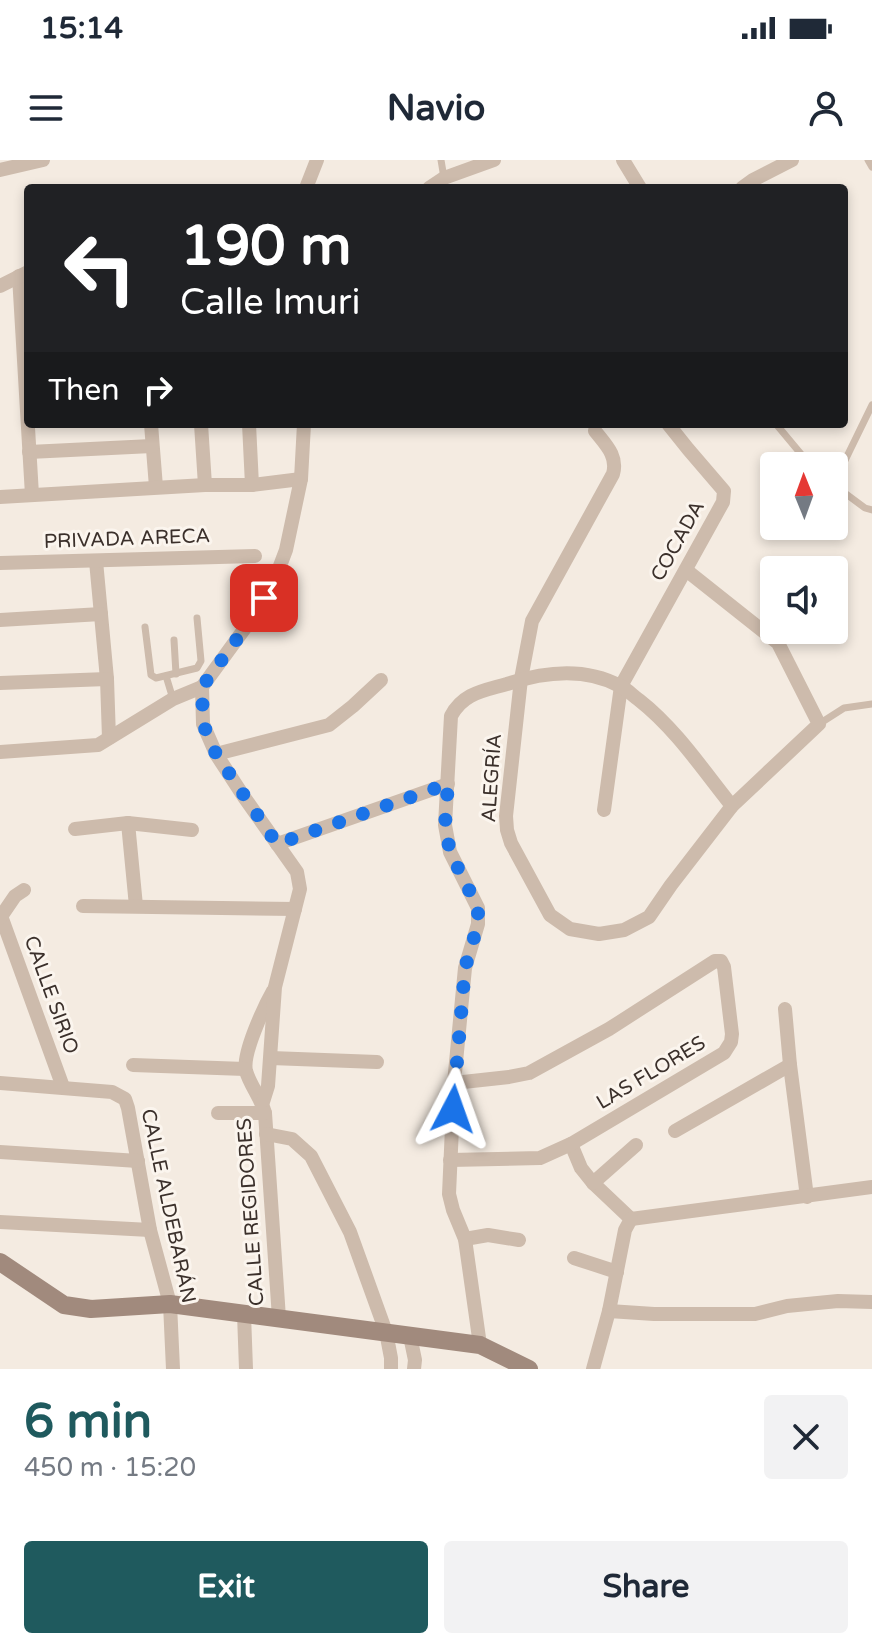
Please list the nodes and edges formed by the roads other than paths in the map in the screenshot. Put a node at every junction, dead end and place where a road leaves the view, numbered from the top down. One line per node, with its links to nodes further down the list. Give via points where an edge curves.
1 (43, 160): 9 (street)
2 (317, 160): 11 (street)
3 (441, 160): 10 (lane)
4 (494, 160): 10 (street)
5 (623, 160): 13 (street)
6 (792, 160): 14 (street)
7 (868, 160): 8 (lane)
8 (872, 167)
9 (0, 170)
10 (444, 178): 12 (street)
11 (308, 184)
12 (435, 184)
13 (638, 184)
14 (748, 184)
15 (24, 274): 16 (street); 17 (street)
16 (0, 286)
17 (24, 299)
18 (872, 405): 30 (lane)
19 (28, 428): 28 (street)
20 (151, 428): 27 (street)
21 (201, 428): 32 (street)
22 (249, 428): 33 (street)
23 (304, 428): 31 (street)
24 (671, 428): 42 (street, COCADA, via 724,491)
25 (779, 428): 29 (lane)
26 (595, 431): 53 (street, ALEGRÍA, via 616,464 532,621)
27 (152, 446): 28 (street); 34 (street)
28 (29, 452): 35 (street)
29 (799, 452)
30 (848, 455)
31 (301, 479): 33 (street); 57 (street, via 275,579)
32 (205, 485): 33 (street); 34 (street)
33 (252, 485)
34 (156, 487): 35 (street)
35 (32, 495): 37 (street)
36 (848, 495): 38 (lane)
37 (0, 497)
38 (872, 510)
39 (255, 556): 40 (street, PRIVADA ARECA)
40 (96, 561): 41 (street, PRIVADA ARECA); 43 (street)
41 (0, 563)
42 (686, 570): 46 (street); 56 (street, COCADA)
43 (101, 614): 45 (street); 52 (street)
44 (197, 618): 50 (lane, via 201,661 197,668)
45 (0, 620)
46 (760, 621)
47 (145, 627): 51 (lane, via 151,675)
48 (174, 640): 50 (lane)
49 (784, 644): 60 (street)
50 (176, 674): 51 (lane)
51 (166, 676): 58 (lane)
52 (107, 679): 55 (street); 61 (street)
53 (521, 679): 56 (street, via 556,672); 64 (street, via 458,702 451,716); 65 (street, ALEGRÍA, via 507,830 550,915 570,929 599,934 624,930 649,917)
54 (381, 680): 63 (street, via 329,725)
55 (0, 683)
56 (621, 686): 65 (street, via 660,717); 66 (street)
57 (202, 687): 58 (street); 63 (street, CALLE REGIDORES, via 203,724)
58 (173, 699): 61 (street)
59 (872, 704): 60 (lane, ALEGRÍA, via 844,708)
60 (819, 724): 65 (street, ALEGRÍA)
61 (109, 738): 62 (street, via 98,745)
62 (0, 752)
63 (216, 754): 70 (street, CALLE REGIDORES)
64 (448, 784): 70 (street); 84 (street, via 445,825 450,852 478,908 465,968)
65 (732, 806)
66 (604, 810)
67 (128, 823): 68 (street); 69 (street); 73 (street)
68 (75, 829)
69 (192, 830)
70 (277, 844): 74 (street, CALLE REGIDORES, via 297,872)
71 (24, 890): 75 (street)
72 (83, 906): 73 (street)
73 (136, 906): 74 (street)
74 (295, 909): 76 (street, CALLE REGIDORES)
75 (1, 917): 85 (street, CALLE SIRIO)
76 (275, 987): 78 (street, CALLE REGIDORES); 82 (street, CALLE REGIDORES, via 262,1010)
77 (785, 1009): 81 (street)
78 (271, 1058): 79 (street); 86 (street, CALLE REGIDORES)
79 (377, 1062)
80 (133, 1065): 82 (street)
81 (790, 1065): 88 (street); 97 (street)
82 (245, 1069): 86 (street, CALLE REGIDORES)
83 (0, 1083): 85 (street)
84 (454, 1083): 90 (street, LAS FLORES, via 529,1073 721,961 732,1034 724,1053); 93 (street)
85 (63, 1087): 94 (street, CALLE ALDEBARÁN, via 112,1092 125,1099)
86 (264, 1108): 87 (street); 89 (street, CALLE REGIDORES)
87 (218, 1113)
88 (675, 1131)
89 (266, 1134): 110 (street, CALLE REGIDORES); 111 (street, via 292,1139 311,1156 350,1232)
90 (571, 1144): 93 (street, LAS FLORES, via 540,1158); 95 (street)
91 (636, 1145): 95 (street)
92 (0, 1152): 94 (street)
93 (450, 1160): 101 (street, via 449,1194)
94 (138, 1161): 100 (street, CALLE ALDEBARÁN)
95 (593, 1183): 98 (street)
96 (872, 1187): 97 (street)
97 (807, 1197): 98 (street)
98 (631, 1219): 105 (street)
99 (0, 1222): 100 (street)
100 (150, 1230): 107 (street, CALLE ALDEBARÁN)
101 (465, 1239): 102 (street, via 488,1235); 113 (street)
102 (519, 1240)
103 (574, 1258): 105 (street)
104 (0, 1262): 107 (main road, via 64,1305 91,1309)
105 (617, 1272): 108 (street)
106 (872, 1302): 108 (street, via 787,1306 755,1314)
107 (170, 1304): 109 (main road); 114 (street, CALLE ALDEBARÁN)
108 (609, 1311): 119 (street)
109 (244, 1314): 110 (main road); 115 (street)
110 (279, 1318): 111 (main road)
111 (386, 1332): 112 (main road); 116 (street)
112 (410, 1336): 113 (main road); 117 (street)
113 (480, 1345): 118 (main road)
114 (173, 1369)
115 (246, 1369)
116 (391, 1369)
117 (414, 1369)
118 (529, 1369)
119 (593, 1369)

